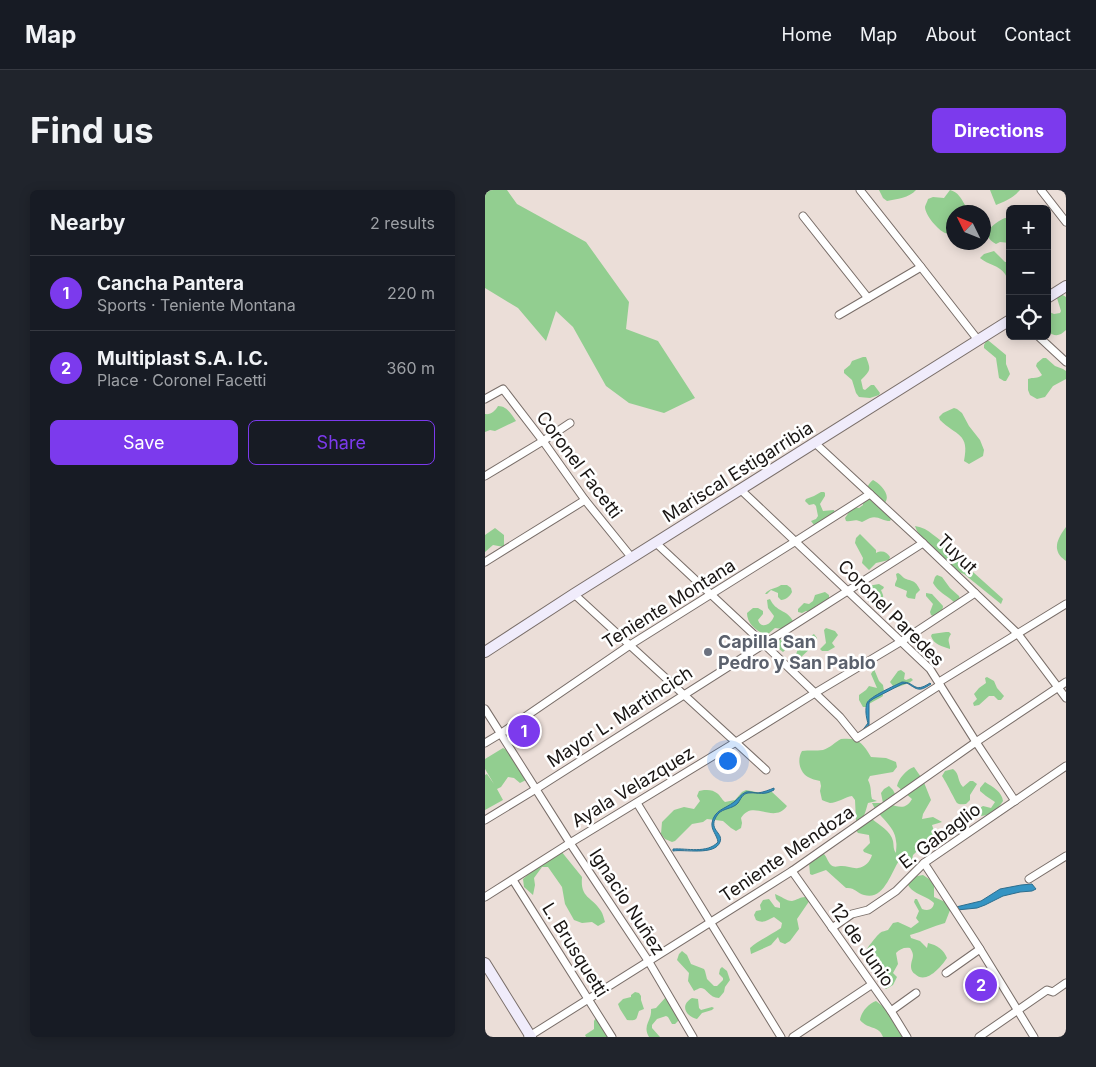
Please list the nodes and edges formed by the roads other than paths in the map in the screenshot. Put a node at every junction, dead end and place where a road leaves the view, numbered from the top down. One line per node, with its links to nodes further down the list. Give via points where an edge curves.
1 (860, 190): 5 (street)
2 (1041, 190): 4 (street)
3 (803, 216): 8 (street)
4 (1066, 222)
5 (921, 266): 8 (street); 11 (street)
6 (1066, 286): 7 (street)
7 (1051, 295)
8 (868, 298): 9 (street)
9 (839, 315)
10 (1006, 322): 11 (street, Mariscal Estigarribia)
11 (978, 340): 17 (street, Mariscal Estigarribia)
12 (1042, 340): 13 (street)
13 (1066, 362)
14 (485, 399): 16 (street, Coronel Facetti, via 503,389)
15 (570, 423): 16 (street)
16 (543, 441): 18 (street); 21 (street, Coronel Facetti)
17 (815, 443): 19 (street, Mariscal Estigarribia); 20 (street, Tuyut)
18 (485, 476)
19 (741, 490): 22 (street, Coronel Paredes); 24 (street, Mariscal Estigarribia)
20 (870, 494): 22 (street, Teniente Montana); 23 (street, Tuyut)
21 (585, 500): 25 (street, Coronel Facetti); 26 (street)
22 (796, 542): 27 (street, Coronel Paredes); 30 (street, Teniente Montana)
23 (923, 542): 27 (street, Mayor L. Martincich); 28 (street, Tuyut)
24 (656, 543): 25 (street, Mariscal Estigarribia); 30 (street)
25 (632, 558): 29 (street, Mariscal Estigarribia)
26 (485, 562)
27 (849, 591): 33 (street, Coronel Paredes); 34 (street, Mayor L. Martincich)
28 (975, 592): 32 (street, Tuyut); 33 (street, Ayala Velazquez)
29 (574, 594): 35 (street); 36 (street, Mariscal Estigarribia)
30 (711, 594): 34 (street); 35 (street, Teniente Montana)
31 (1066, 604): 32 (street)
32 (1018, 634): 38 (street); 39 (street, Tuyut)
33 (902, 641): 38 (street, Coronel Paredes, via 930,669); 40 (street, Ayala Velazquez)
34 (764, 644): 40 (street); 41 (street, Mayor L. Martincich)
35 (629, 645): 41 (street); 44 (street, Teniente Montana)
36 (485, 652)
37 (1066, 682): 39 (street, Teniente Mendoza)
38 (939, 683): 40 (street, via 857,738); 46 (street, Coronel Paredes)
39 (1058, 687): 42 (street, Tuyut); 46 (street, Teniente Mendoza)
40 (815, 693): 45 (street, Ayala Velazquez)
41 (683, 695): 45 (street); 50 (street, Mayor L. Martincich)
42 (1066, 698)
43 (485, 709): 44 (street, Ignacio Nuñez)
44 (500, 734): 47 (street, Teniente Montana); 50 (street, Ignacio Nuñez)
45 (736, 742): 49 (street); 52 (street, Ayala Velazquez)
46 (976, 742): 51 (street, Coronel Paredes); 57 (street, Teniente Mendoza)
47 (485, 743)
48 (1066, 766): 51 (street, E. Gabaglio)
49 (766, 770)
50 (536, 789): 53 (street, Mayor L. Martincich); 54 (street, Ignacio Nuñez)
51 (1015, 800): 56 (street, E. Gabaglio)
52 (637, 803): 54 (street, Ayala Velazquez); 61 (street)
53 (485, 820)
54 (570, 843): 59 (street, Ayala Velazquez); 64 (street, Ignacio Nuñez)
55 (1066, 856): 58 (street)
56 (924, 863): 62 (street, E. Gabaglio, via 896,891); 63 (street)
57 (792, 871): 61 (street, Teniente Mendoza); 62 (street, 12 de Junio)
58 (1029, 879)
59 (513, 880): 60 (street, Ayala Velazquez); 70 (street, L. Brusquetti)
60 (485, 897)
61 (711, 923): 64 (street, Teniente Mendoza); 76 (street)
62 (832, 928): 68 (street, 12 de Junio)
63 (980, 949): 66 (street); 71 (street)
64 (649, 962): 70 (street, Teniente Mendoza); 75 (street, Ignacio Nuñez)
65 (485, 963): 73 (street)
66 (945, 973)
67 (1066, 984): 71 (street, via 1053,992 1047,990)
68 (871, 985): 72 (street, 12 de Junio); 77 (street)
69 (916, 993): 72 (street)
70 (589, 999): 73 (street, Teniente Mendoza); 74 (street, L. Brusquetti)
71 (1017, 1010): 79 (street); 80 (street)
72 (891, 1011): 78 (street, 12 de Junio)
73 (530, 1037)
74 (612, 1037)
75 (693, 1037)
76 (781, 1037)
77 (793, 1037)
78 (907, 1037)
79 (979, 1037)
80 (1034, 1037)

